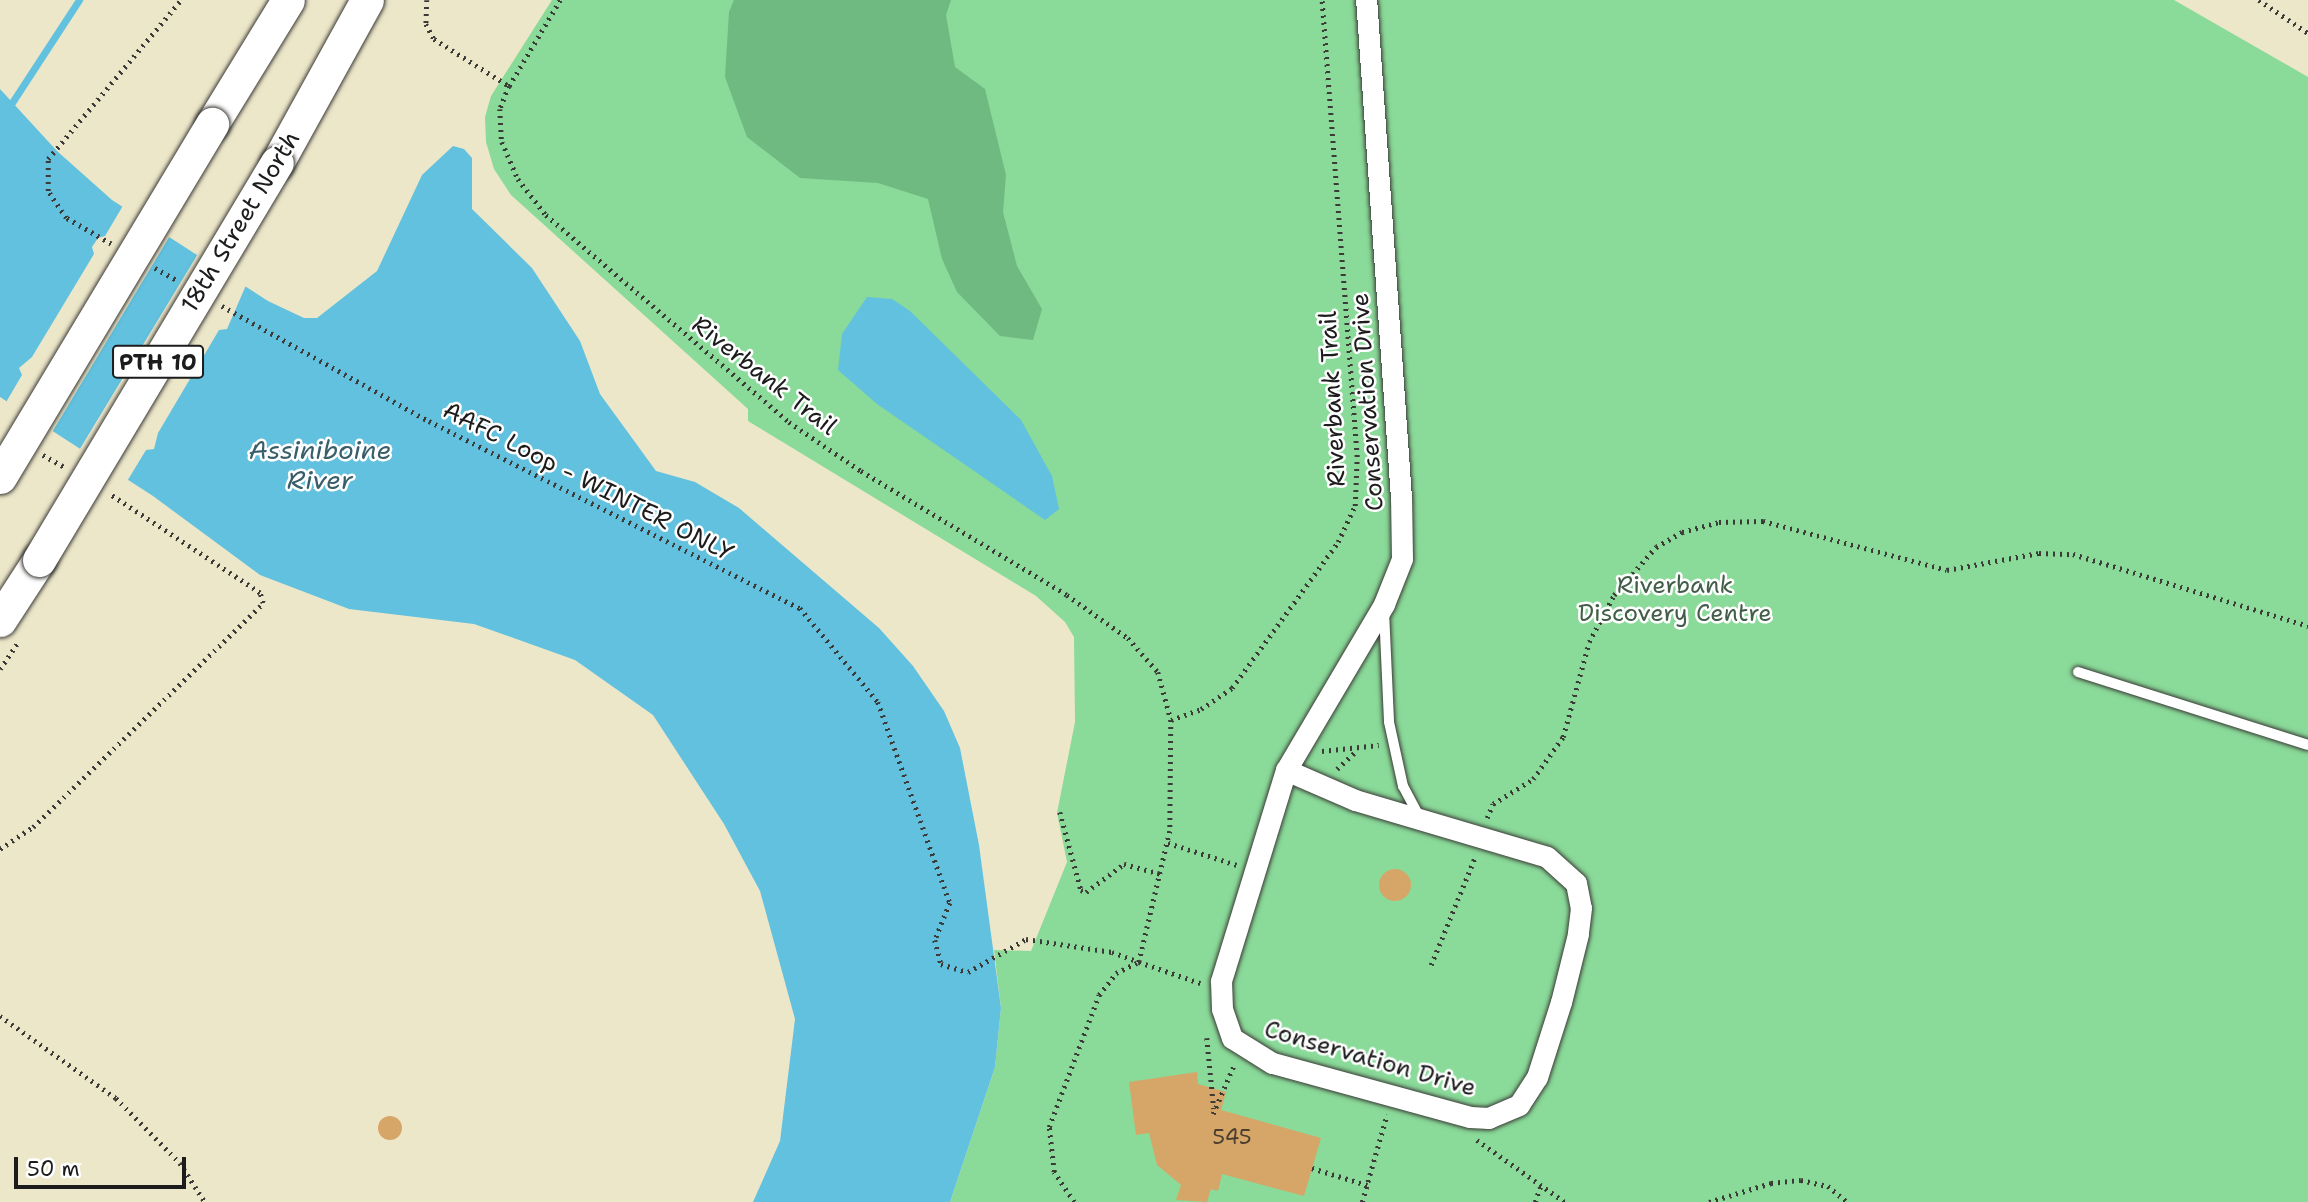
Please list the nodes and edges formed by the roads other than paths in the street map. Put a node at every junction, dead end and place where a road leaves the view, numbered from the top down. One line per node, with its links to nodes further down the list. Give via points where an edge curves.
1 (288, 0): 4 (main road, PTH 10, bridge)
2 (367, 0): 6 (main road, 18th Street North / PTH 10, bridge, via 277,163)
3 (1366, 0): 5 (street, Conservation Drive, via 1404,545 1398,575)
4 (0, 478)
5 (1384, 604): 9 (street, Conservation Drive); 10 (lane, via 1384,685 1393,746 1403,786)
6 (0, 620)
7 (2078, 672): 8 (lane)
8 (2308, 745)
9 (1290, 762): 10 (street, Conservation Drive, via 1355,800); 10 (street, Conservation Drive, via 1253,870 1220,996 1226,1026 1243,1048 1272,1063 1444,1111 1489,1118 1524,1100 1537,1077 1578,934 1581,896 1569,873 1547,857)
10 (1421, 819)

